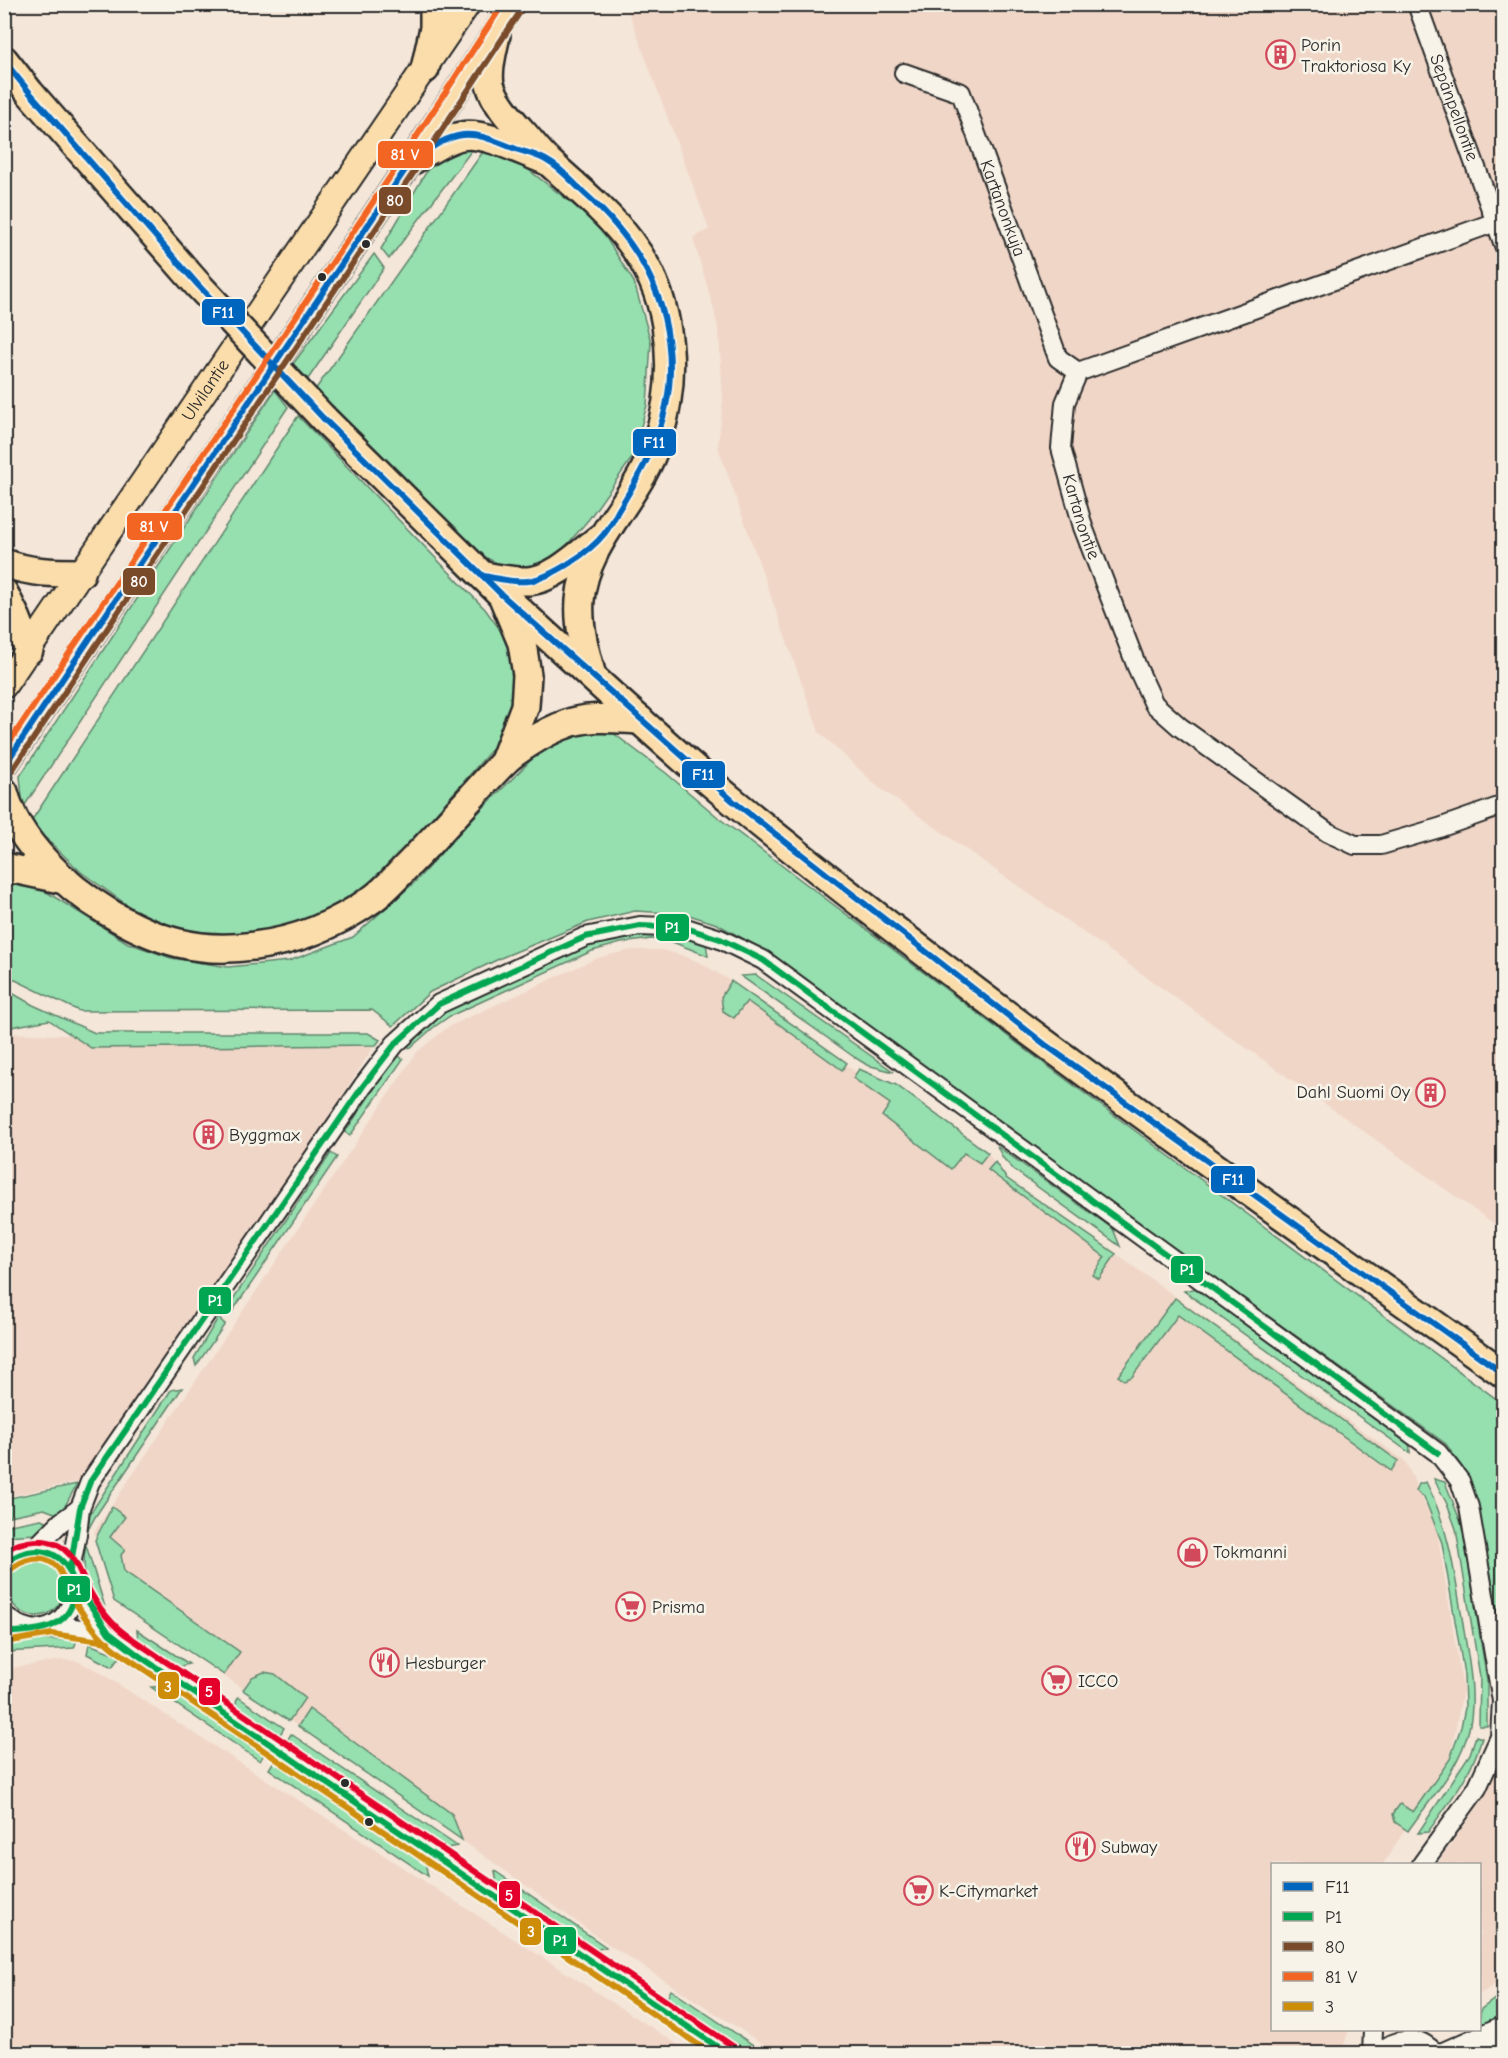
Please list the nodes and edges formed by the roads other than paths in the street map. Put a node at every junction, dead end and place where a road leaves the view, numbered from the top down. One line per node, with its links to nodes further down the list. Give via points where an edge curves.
1 (434, 4): 7 (highway, via 434,28)
2 (468, 4): 7 (main road, Ulvilantie)
3 (514, 4): 5 (main road)
4 (1417, 4): 12 (street, Sepänpellontie)
5 (496, 35): 10 (main road); 11 (highway, via 490,85 504,112)
6 (4, 60): 9 (highway)
7 (425, 69): 17 (main road, Ulvilantie)
8 (904, 73): 14 (street, Kartanonkuja, via 961,93 1058,358)
9 (17, 93): 18 (highway, bridge, via 323,418)
10 (411, 162): 11 (highway, via 463,135 486,138); 26 (main road)
11 (549, 162): 15 (highway, via 604,211 635,247 657,286 666,326 670,368 667,407 657,443)
12 (1499, 221): 13 (street, Sepänpellontie); 14 (street)
13 (1503, 245)
14 (1078, 372): 28 (street, Kartanontie, via 1065,403 1060,448 1083,527 1155,704 1179,727 1327,832 1355,845 1381,845)
15 (603, 536): 18 (highway, via 540,579 512,581); 22 (highway, via 580,599 580,622)
16 (4, 563): 17 (highway, via 29,571)
17 (81, 573): 21 (main road, Ulvilantie)
18 (483, 576): 20 (highway)
19 (4, 594): 21 (highway)
20 (502, 595): 22 (highway); 25 (highway, via 522,643 527,675 525,705)
21 (29, 650): 23 (main road, Ulvilantie)
22 (592, 676): 24 (highway)
23 (4, 686)
24 (640, 720): 25 (highway, via 598,719 565,724); 31 (highway, via 733,801 1047,1046)
25 (504, 761): 30 (highway, via 373,899 324,927 277,942 214,949 184,945 125,923)
26 (4, 767)
27 (4, 792): 30 (highway, via 18,827)
28 (1503, 805)
29 (4, 867): 30 (highway)
30 (64, 880)
31 (1503, 1374)
32 (80, 1508): 33 (street); 35 (street); 41 (street, via 90,1482 395,1044 439,1004 585,937 640,926 686,928 763,960 1438,1453 1460,1481 1469,1507 1502,1701 1500,1737 1486,1771)
33 (35, 1548): 34 (street, via 22,1550); 35 (street, via 53,1552 68,1565)
34 (4, 1563)
35 (72, 1576): 37 (street, via 74,1599 66,1615); 40 (street)
36 (4, 1615): 38 (street)
37 (52, 1625): 38 (street); 40 (street)
38 (33, 1629): 39 (street)
39 (4, 1633)
40 (109, 1633): 45 (street)
41 (1423, 1863)
42 (1502, 2026): 44 (street, via 1443,2052); 48 (street)
43 (1373, 2031): 46 (street)
44 (1426, 2044): 47 (street, via 1401,2041)
45 (729, 2054)
46 (1372, 2054)
47 (1380, 2054)
48 (1479, 2054)

